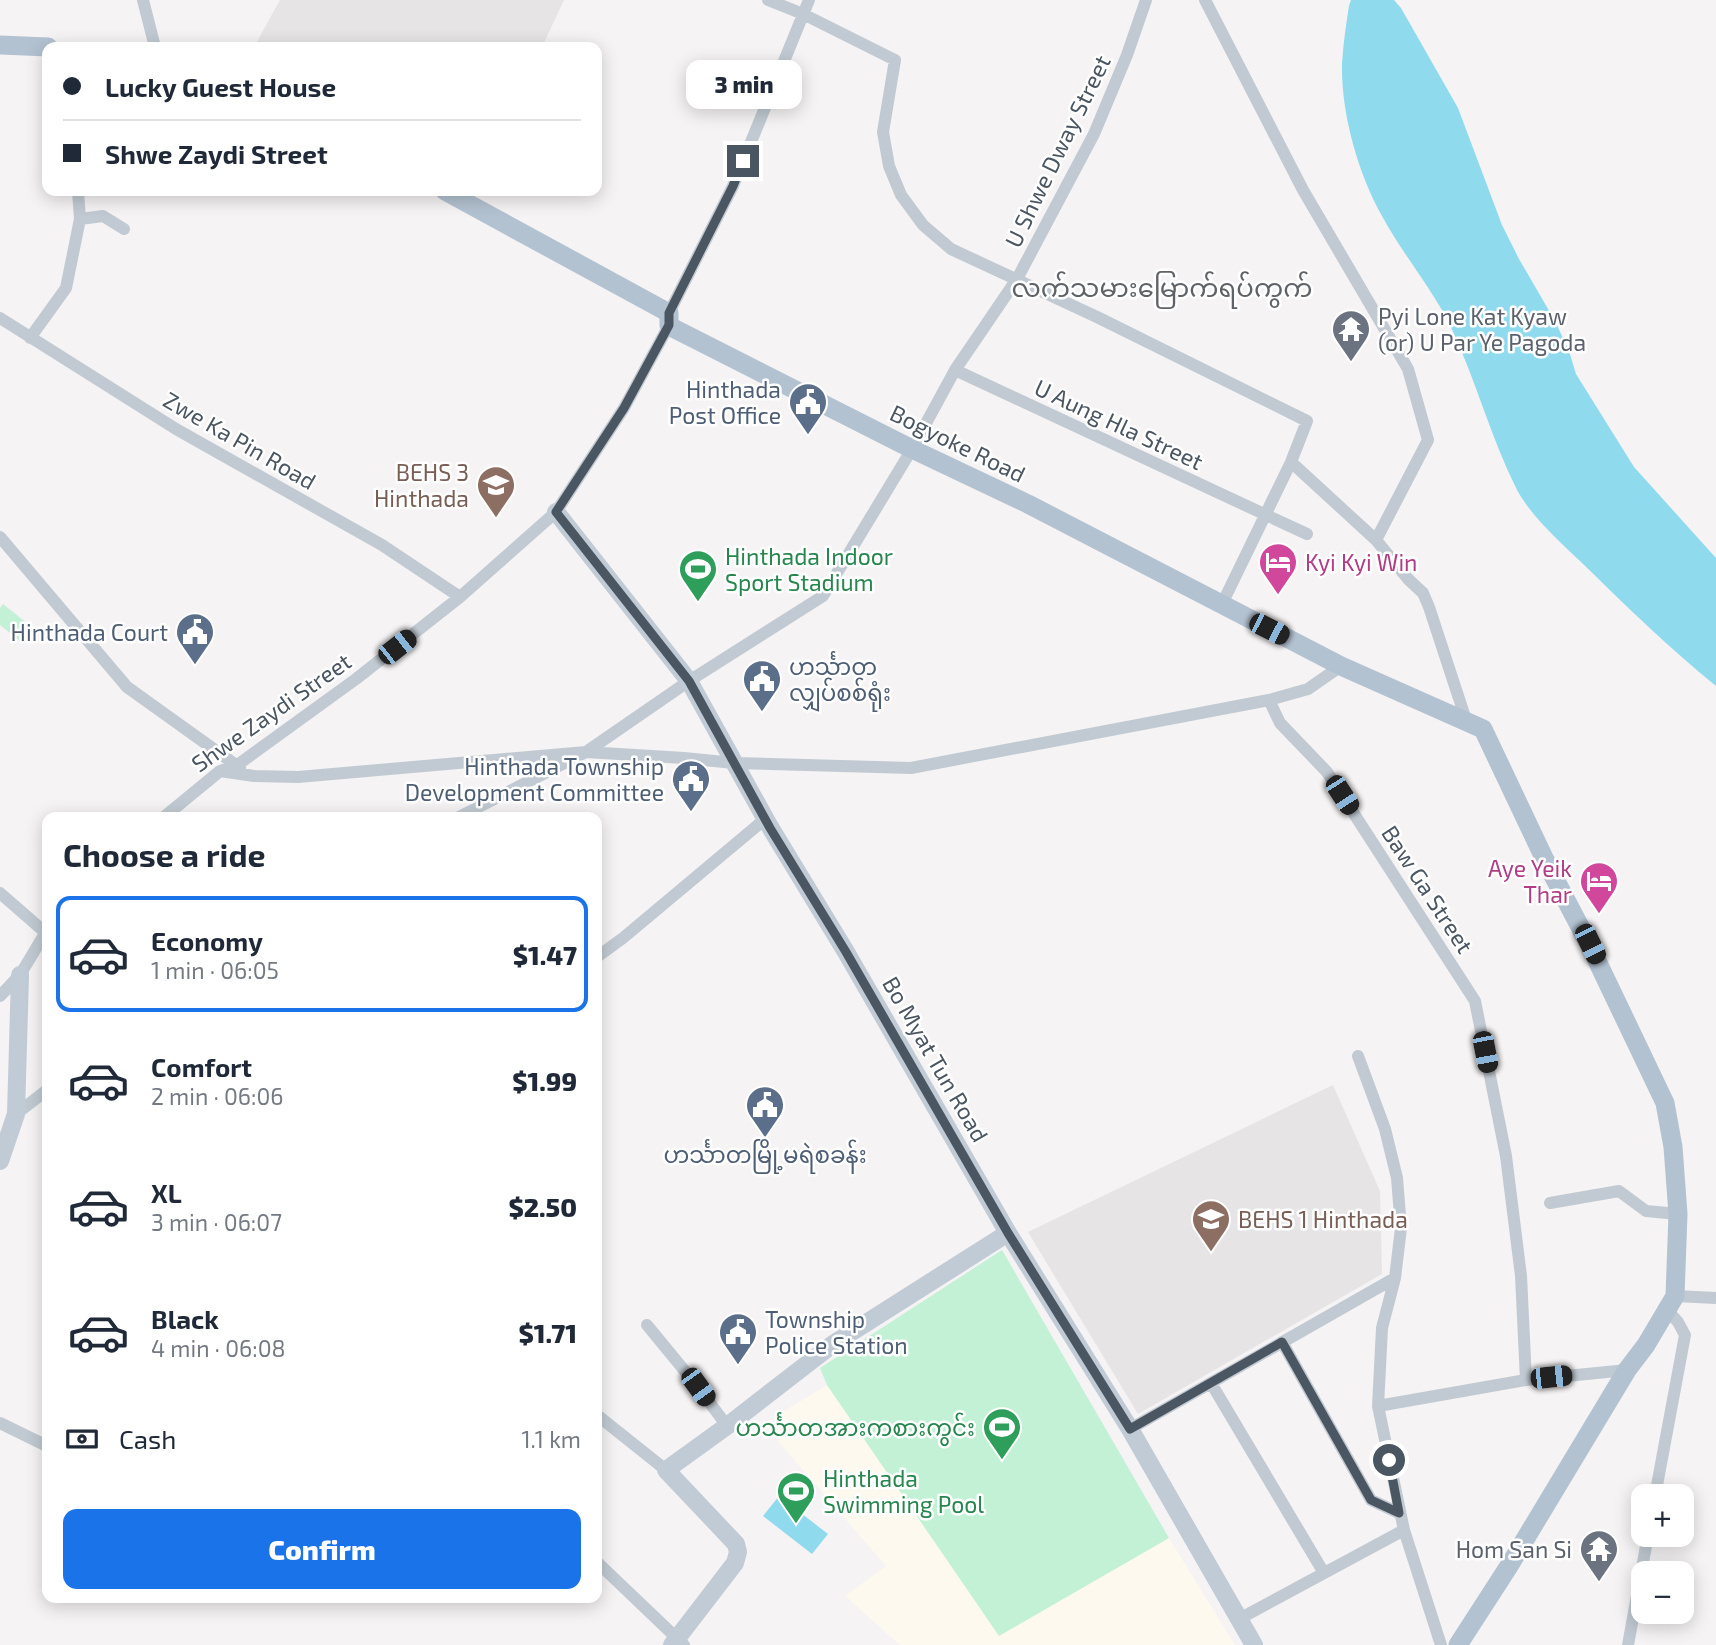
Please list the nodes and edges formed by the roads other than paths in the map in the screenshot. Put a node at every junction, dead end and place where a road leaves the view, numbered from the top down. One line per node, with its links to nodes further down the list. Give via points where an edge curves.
1 (143, 0): 7 (street)
2 (768, 0): 6 (street)
3 (810, 0): 6 (street, Shwe Zaydi Street)
4 (1146, 0): 14 (street, U Shwe Dway Street, via 1094,134)
5 (1205, 0): 25 (street, via 1303,190 1408,369 1428,440)
6 (803, 14): 14 (street, via 895,60 883,132 889,166 901,195 923,225 951,249); 16 (street, Shwe Zaydi Street, via 733,186)
7 (154, 42)
8 (0, 45): 9 (main road)
9 (42, 47)
10 (78, 196): 12 (street)
11 (453, 196): 16 (main road, Bogyoke Road)
12 (80, 219): 13 (street, via 103,216); 17 (street, via 66,288)
13 (124, 229)
14 (1017, 279): 18 (street, U Shwe Dway Street); 20 (street, via 1307,421)
15 (0, 318): 17 (street, Zwe Ka Pin Road)
16 (669, 319): 19 (main road, Bogyoke Road); 21 (street, Shwe Zaydi Street, via 624,408)
17 (30, 338): 26 (street, Zwe Ka Pin Road, via 176,429 382,545)
18 (955, 370): 19 (street, U Shwe Dway Street); 22 (street, U Aung Hla Street)
19 (912, 449): 27 (main road, Bogyoke Road); 29 (street, U Shwe Dway Street, via 824,596)
20 (1291, 462): 22 (street); 25 (street)
21 (556, 512): 26 (street, Shwe Zaydi Street); 29 (street, Bo Myat Tun Road)
22 (1265, 516): 23 (street, U Aung Hla Street); 27 (street)
23 (1307, 534)
24 (0, 537): 34 (street, via 127,687)
25 (1376, 540): 31 (street, via 1423,593)
26 (460, 597): 34 (street, Shwe Zaydi Street)
27 (1222, 604): 28 (main road, Bogyoke Road)
28 (1341, 666): 30 (street, via 1308,690); 31 (main road, Bogyoke Road)
29 (689, 681): 32 (street, U Shwe Dway Street); 33 (street, Bo Myat Tun Road)
30 (1269, 700): 33 (street, via 911,768); 59 (street, Baw Ga Street, via 1280,723 1328,772 1475,1001 1506,1156 1521,1276)
31 (1466, 723): 51 (main road, Bogyoke Road, via 1483,729 1665,1103)
32 (586, 752): 33 (street); 36 (street, via 298,777); 38 (street, U Shwe Dway Street)
33 (734, 763): 39 (street, Bo Myat Tun Road)
34 (236, 766): 35 (street, Shwe Zaydi Street); 36 (street)
35 (220, 771): 36 (street); 37 (street, Shwe Zaydi Street)
36 (254, 776)
37 (170, 812)
38 (472, 812)
39 (765, 819): 43 (street); 52 (street, Bo Myat Tun Road)
40 (0, 893): 41 (street)
41 (42, 928)
42 (42, 940): 44 (street)
43 (602, 953)
44 (20, 975): 45 (street); 48 (street)
45 (0, 996)
46 (1358, 1056): 53 (street, via 1397,1178 1401,1228)
47 (42, 1094): 48 (street)
48 (16, 1114): 49 (street)
49 (0, 1161)
50 (1550, 1203): 51 (street, via 1619,1191 1646,1211)
51 (1678, 1214): 55 (main road, Bogyoke Road)
52 (1008, 1233): 64 (street, via 833,1344); 65 (street, Bo Myat Tun Road)
53 (1395, 1278): 57 (street); 61 (street, via 1382,1328)
54 (1716, 1298): 55 (street)
55 (1671, 1303): 58 (main road); 68 (street, via 1685,1335)
56 (647, 1325): 64 (street)
57 (1282, 1342): 60 (street); 69 (street, via 1371,1500)
58 (1627, 1370): 59 (street); 78 (main road)
59 (1526, 1380): 61 (street)
60 (1210, 1383): 65 (street); 73 (street)
61 (1378, 1406): 69 (street)
62 (602, 1419): 67 (street)
63 (0, 1423): 66 (street)
64 (727, 1426): 67 (street)
65 (1130, 1429): 74 (street, Bo Myat Tun Road)
66 (42, 1444)
67 (666, 1470): 75 (street, via 736,1544 738,1552 735,1563)
68 (1657, 1484)
69 (1399, 1513): 70 (street)
70 (1404, 1530): 73 (street); 77 (street)
71 (1646, 1547): 79 (street)
72 (602, 1567): 75 (street)
73 (1324, 1573): 74 (street)
74 (1239, 1619): 76 (street, Bo Myat Tun Road)
75 (678, 1643)
76 (1254, 1645)
77 (1441, 1645)
78 (1458, 1645)
79 (1628, 1645)

